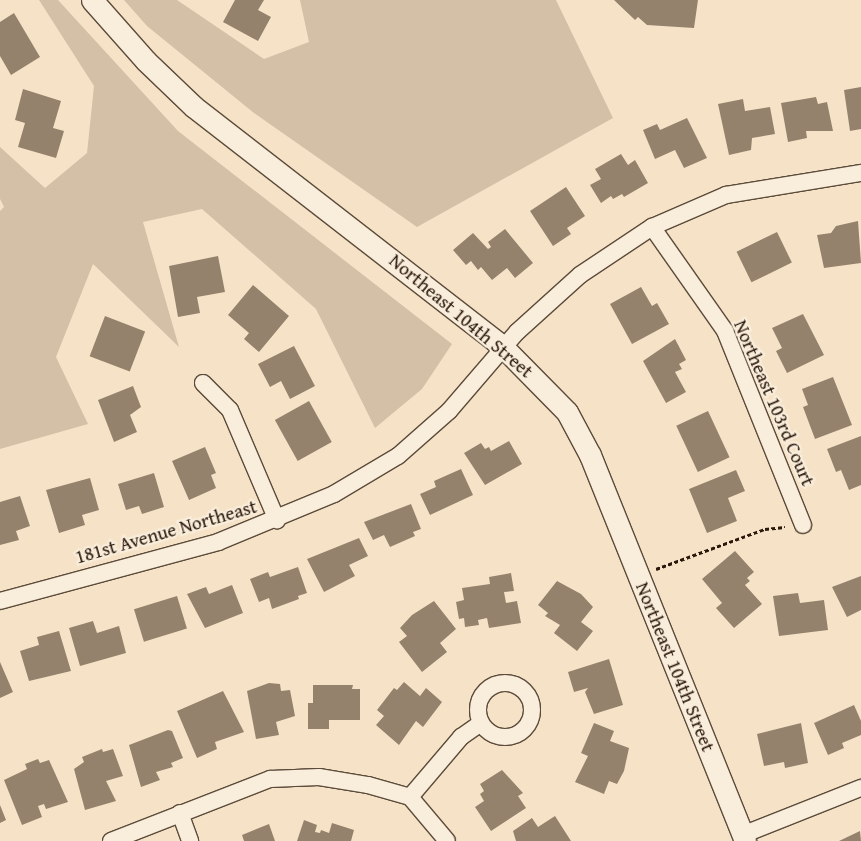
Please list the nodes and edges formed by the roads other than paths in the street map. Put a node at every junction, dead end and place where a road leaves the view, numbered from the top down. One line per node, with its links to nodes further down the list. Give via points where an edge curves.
1 (92, 0): 4 (street, Northeast 104th Street, via 146,61 194,107)
2 (861, 173): 3 (street, 181st Avenue Northeast, via 726,195)
3 (652, 227): 4 (street, 181st Avenue Northeast, via 580,275); 7 (street, Northeast 103rd Court, via 725,331)
4 (504, 347): 6 (street, 181st Avenue Northeast, via 449,410 398,456 334,494); 13 (street, Northeast 104th Street, via 567,412 590,455)
5 (203, 383): 6 (street, via 230,410)
6 (277, 520): 8 (street, 181st Avenue Northeast, via 218,542)
7 (803, 525)
8 (0, 601)
9 (481, 723): 11 (street, via 461,737)
10 (861, 788): 13 (street)
11 (410, 797): 12 (street, via 368,785 319,777 270,779); 16 (street)
12 (180, 813): 14 (street); 15 (street)
13 (738, 839)
14 (111, 841)
15 (190, 841)
16 (447, 841)

